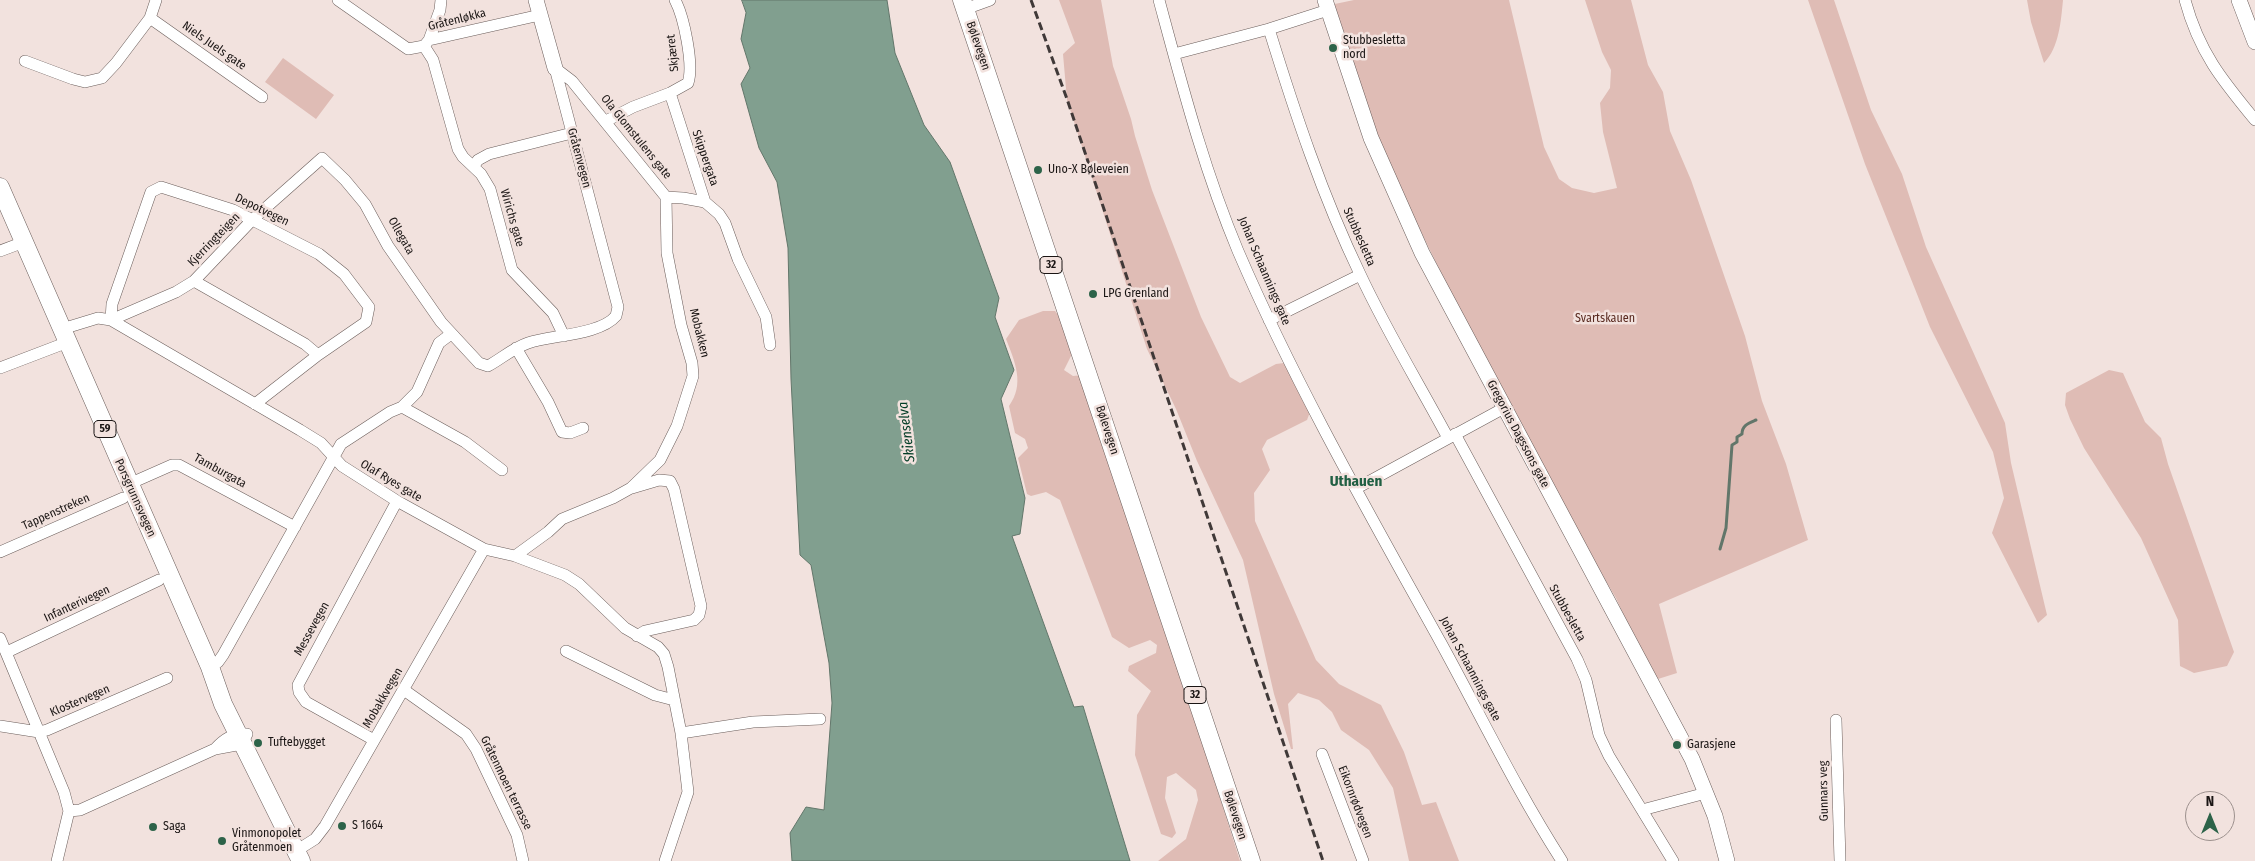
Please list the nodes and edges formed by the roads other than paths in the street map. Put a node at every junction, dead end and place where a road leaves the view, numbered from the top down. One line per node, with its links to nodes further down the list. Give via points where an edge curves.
1 (156, 0): 12 (street)
2 (338, 0): 15 (street, Gråtenløkka, via 408,49)
3 (441, 0): 15 (street)
4 (675, 0): 19 (street, Skjæret, via 684,24 689,79 684,86)
5 (990, 0): 9 (street)
6 (1160, 0): 16 (street, Johan Schaannings gate)
7 (2185, 0): 21 (street, via 2196,36 2210,62)
8 (2239, 0): 14 (street)
9 (964, 4): 83 (main road, Bølevegen / 32)
10 (1326, 5): 13 (street); 45 (street, Gregorius Dagssons gate, via 1371,138 1396,198 1440,290)
11 (538, 8): 15 (street, Gråtenløkka); 18 (street, Gråtenvegen)
12 (150, 18): 17 (street, via 116,63 102,78 94,81 73,79); 20 (street, Niels Juels gate)
13 (1270, 29): 16 (street); 32 (street, Stubbesletta, via 1301,133)
14 (2255, 42)
15 (426, 43): 25 (street, Wirichs gate, via 458,149)
16 (1174, 54): 35 (street, Johan Schaannings gate, via 1196,136 1238,249)
17 (25, 61)
18 (555, 68): 22 (street, Ola Glomstulens gate, via 572,81); 23 (street, Gråtenvegen)
19 (670, 93): 22 (street); 28 (street, Skippergata)
20 (262, 97)
21 (2255, 120)
22 (606, 121): 27 (street, Ola Glomstulens gate)
23 (572, 133): 25 (street, via 489,154); 38 (street, Gråtenvegen, via 618,307 616,316 604,325)
24 (322, 158): 29 (street, Kjerringteigen); 36 (street, Ollegata, via 346,180 365,204 388,246)
25 (474, 166): 38 (street, Wirichs gate, via 490,189 512,270 553,313)
26 (0, 187): 30 (main road, Porsgrunnsvegen / 59)
27 (666, 197): 28 (street, Ola Glomstulens gate); 50 (street, Mobakken, via 667,253 693,376 670,444 660,460)
28 (705, 202): 39 (street, Skippergata, via 725,222 738,259 766,317)
29 (252, 220): 33 (street, Kjerringteigen); 34 (street, Depotvegen, via 233,210 168,188 156,188 147,199 115,295); 41 (street, Depotvegen, via 318,254 344,274 369,307 366,322)
30 (24, 242): 31 (street); 37 (main road, Porsgrunnsvegen / 59)
31 (0, 251)
32 (1360, 275): 35 (street); 47 (street, Stubbesletta)
33 (194, 281): 34 (street, Kjerringteigen); 41 (street, via 305,344)
34 (112, 320): 37 (street, via 98,318); 43 (street, Olaf Ryes gate)
35 (1269, 320): 51 (street, Johan Schaannings gate)
36 (451, 334): 40 (street, Ollegata, via 484,366); 44 (street, via 439,344 417,392)
37 (65, 335): 42 (street); 52 (main road, Porsgrunnsvegen / 59)
38 (564, 336): 40 (street, via 528,342)
39 (770, 345)
40 (516, 348): 46 (street, via 562,432)
41 (318, 356): 43 (street, Depotvegen)
42 (0, 368)
43 (255, 404): 48 (street, Olaf Ryes gate, via 300,430)
44 (402, 407): 48 (street, via 341,444); 49 (street, via 464,442)
45 (1504, 408): 47 (street); 75 (street, Gregorius Dagssons gate, via 1656,691)
46 (583, 428)
47 (1451, 436): 51 (street); 76 (street, Stubbesletta, via 1577,659 1586,680 1599,735)
48 (334, 457): 53 (street, Olaf Ryes gate, via 342,466); 54 (street)
49 (502, 470)
50 (631, 488): 57 (street, Mobakken, via 562,519); 59 (street, Mobakken, via 659,480 670,481 701,610 697,618)
51 (1357, 488): 85 (street, Johan Schaannings gate, via 1511,774)
52 (126, 491): 54 (street, Tamburgata, via 172,465 179,465); 56 (street, Tappenstreken); 63 (main road, Porsgrunnsvegen / 59)
53 (397, 501): 55 (street, Olaf Ryes gate); 73 (street, Messevegen, via 298,685 306,702)
54 (295, 527): 63 (street, via 223,655)
55 (484, 549): 57 (street, Olaf Ryes gate); 65 (street, Mobakkvegen)
56 (0, 552)
57 (515, 556): 59 (street, Olaf Ryes gate, via 572,579)
58 (159, 580): 61 (street, Infanterivegen)
59 (637, 636): 66 (street, Olaf Ryes gate, via 651,642 664,654)
60 (0, 638): 61 (street)
61 (6, 652): 70 (street)
62 (566, 652): 66 (street, via 655,695)
63 (210, 669): 72 (main road, Porsgrunnsvegen / 59)
64 (167, 678): 70 (street, Klostervegen)
65 (404, 690): 73 (street, Mobakkvegen); 81 (street, Gråtenmoen terrasse, via 466,734 517,835)
66 (674, 700): 71 (street, Olaf Ryes gate)
67 (820, 719): 71 (street, via 753,722)
68 (1836, 720): 88 (street, Gunnars veg)
69 (0, 726): 70 (street)
70 (39, 732): 77 (street)
71 (681, 732): 82 (street, Olaf Ryes gate, via 688,792)
72 (242, 737): 77 (street, via 223,740 214,749 80,810); 78 (main road, Porsgrunnsvegen / 59)
73 (374, 740): 78 (street, Mobakkvegen, via 325,826)
74 (1322, 754): 84 (street, Eikornrødvegen)
75 (1706, 793): 76 (street); 87 (street, Gregorius Dagssons gate)
76 (1642, 810): 86 (street, Stubbesletta)
77 (69, 811): 79 (street)
78 (300, 853): 80 (main road, Porsgrunnsvegen / 59)
79 (57, 861)
80 (312, 861)
81 (523, 861)
82 (665, 861)
83 (1251, 861)
84 (1363, 861)
85 (1562, 861)
86 (1673, 861)
87 (1727, 861)
88 (1840, 861)

